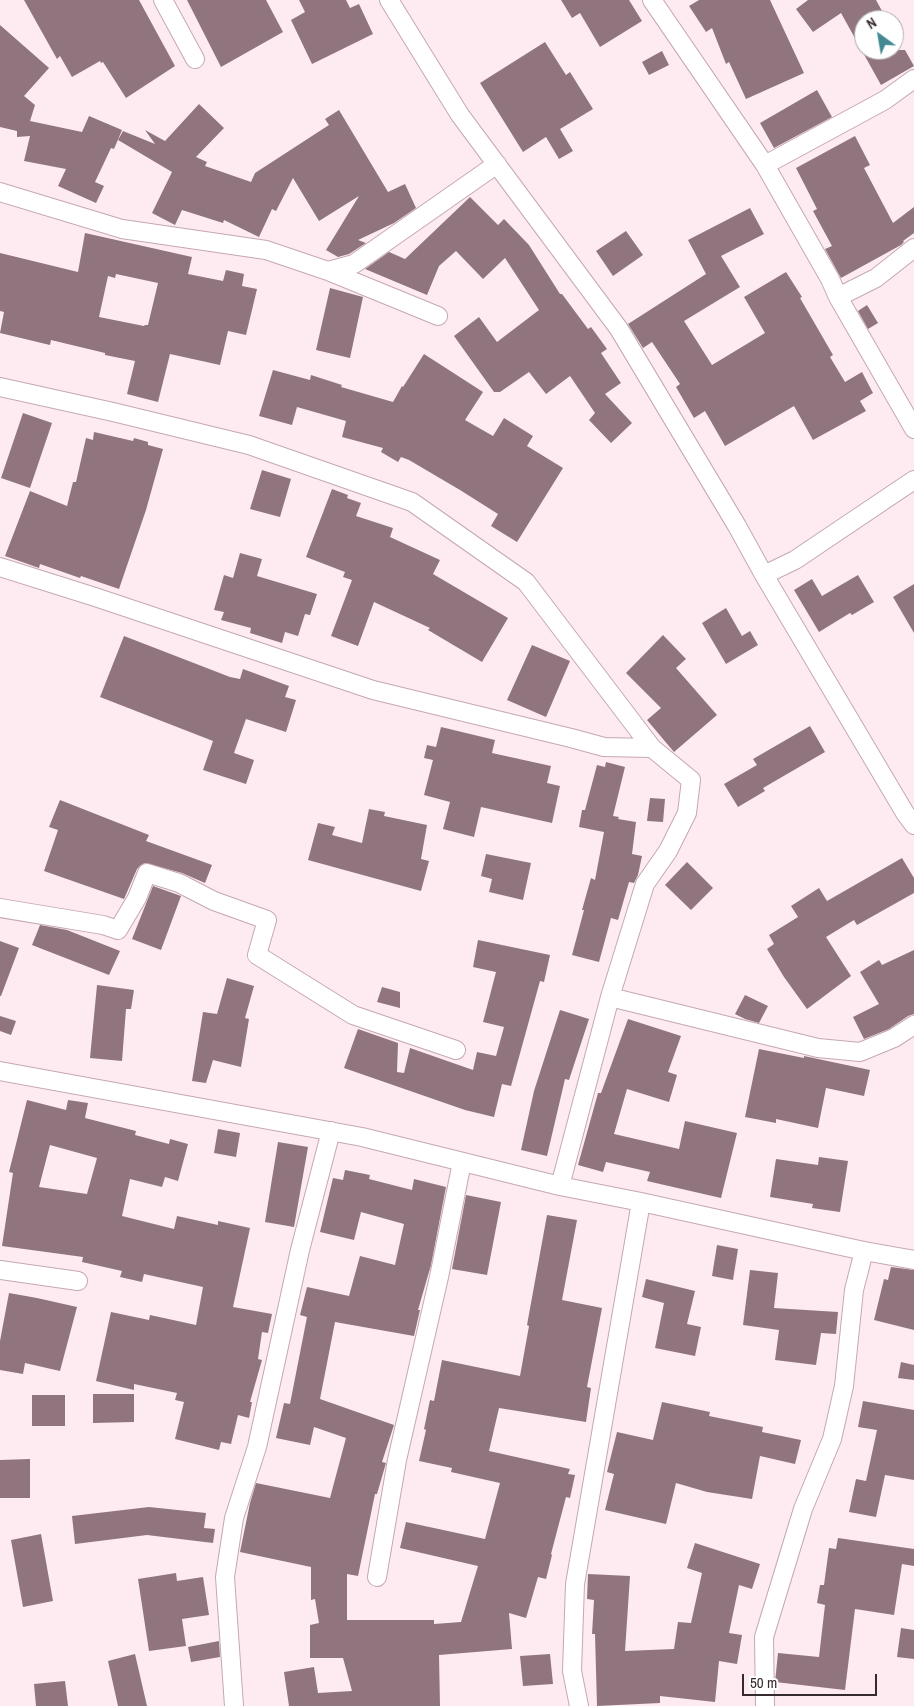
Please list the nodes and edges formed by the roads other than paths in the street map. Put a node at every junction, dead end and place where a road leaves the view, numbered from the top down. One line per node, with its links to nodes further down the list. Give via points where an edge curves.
1 (163, 0): 4 (street)
2 (388, 0): 6 (street, via 460,115)
3 (655, 1): 7 (street)
4 (195, 59)
5 (914, 79): 7 (street, via 885,100)
6 (496, 164): 10 (street, via 354,264); 17 (street, via 619,329)
7 (764, 165): 11 (street)
8 (0, 192): 10 (street, via 122,229 266,250)
9 (914, 248): 11 (street, via 876,278)
10 (328, 271): 12 (street)
11 (838, 297): 14 (street)
12 (438, 316)
13 (0, 387): 18 (street, via 249,445 412,502 526,582)
14 (914, 429)
15 (914, 480): 17 (street, via 795,560)
16 (0, 567): 18 (street, via 373,690 604,747)
17 (764, 575): 19 (street)
18 (652, 748): 21 (street, via 691,780 688,813 668,851 645,884)
19 (914, 825)
20 (0, 908): 23 (street, via 118,930 147,873 267,920 257,955 353,1015)
21 (610, 997): 22 (street, via 818,1048 860,1052 894,1038); 27 (street)
22 (914, 1025)
23 (456, 1050)
24 (0, 1071): 25 (street)
25 (331, 1131): 26 (street); 34 (street, via 298,1260 257,1447 234,1518 225,1577)
26 (462, 1162): 27 (street); 33 (street, via 397,1460)
27 (560, 1186): 28 (street)
28 (641, 1202): 29 (street); 35 (street, via 575,1584 572,1671)
29 (864, 1251): 30 (street); 36 (street, via 854,1290 844,1386 832,1439 803,1510 764,1637)
30 (914, 1260)
31 (0, 1270): 32 (street)
32 (78, 1281)
33 (377, 1577)
34 (234, 1706)
35 (579, 1706)
36 (765, 1706)

